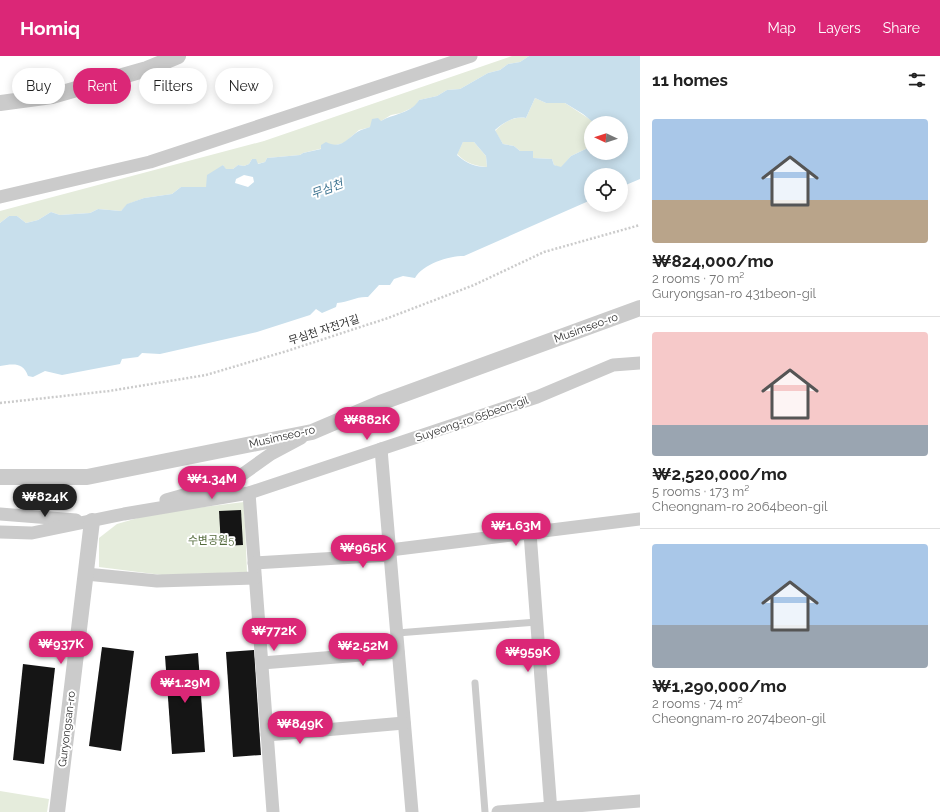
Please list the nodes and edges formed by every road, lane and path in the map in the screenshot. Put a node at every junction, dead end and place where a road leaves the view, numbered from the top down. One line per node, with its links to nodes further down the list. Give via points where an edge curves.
1 (178, 56): 3 (street, via 147,69 52,96)
2 (470, 56): 4 (street, via 150,162)
3 (0, 103)
4 (0, 198)
5 (640, 224): 8 (path, 무심천 자전거길, via 544,252 474,285 388,318 206,375 110,391)
6 (640, 308): 9 (street, Musimseo-ro, via 380,403)
7 (640, 363): 10 (street, Suyeong-ro 65beon-gil, via 613,365 537,397)
8 (0, 403)
9 (312, 432): 11 (street, Musimseo-ro, via 87,477); 15 (street, via 271,454 234,481)
10 (381, 450): 12 (street, Suyeong-ro 65beon-gil); 18 (street)
11 (0, 477)
12 (249, 493): 15 (street, Suyeong-ro 65beon-gil, via 124,514); 19 (street)
13 (0, 514): 15 (street)
14 (640, 519): 17 (street)
15 (92, 522): 16 (street, via 32,533); 20 (street, Guryongsan-ro)
16 (0, 532)
17 (530, 533): 18 (street); 22 (street)
18 (390, 553): 19 (street); 23 (street)
19 (254, 563): 21 (street)
20 (86, 574): 21 (street, via 157,581); 31 (street, Guryongsan-ro)
21 (255, 578): 25 (street)
22 (537, 622): 23 (lane); 30 (street)
23 (397, 633): 24 (street)
24 (398, 652): 25 (street); 27 (street)
25 (262, 663): 28 (street)
26 (475, 683): 34 (lane)
27 (404, 723): 28 (street); 33 (street)
28 (268, 735): 32 (street)
29 (640, 801): 30 (street)
30 (551, 810): 35 (street)
31 (57, 812)
32 (274, 812)
33 (412, 812)
34 (485, 812)
35 (498, 812)

